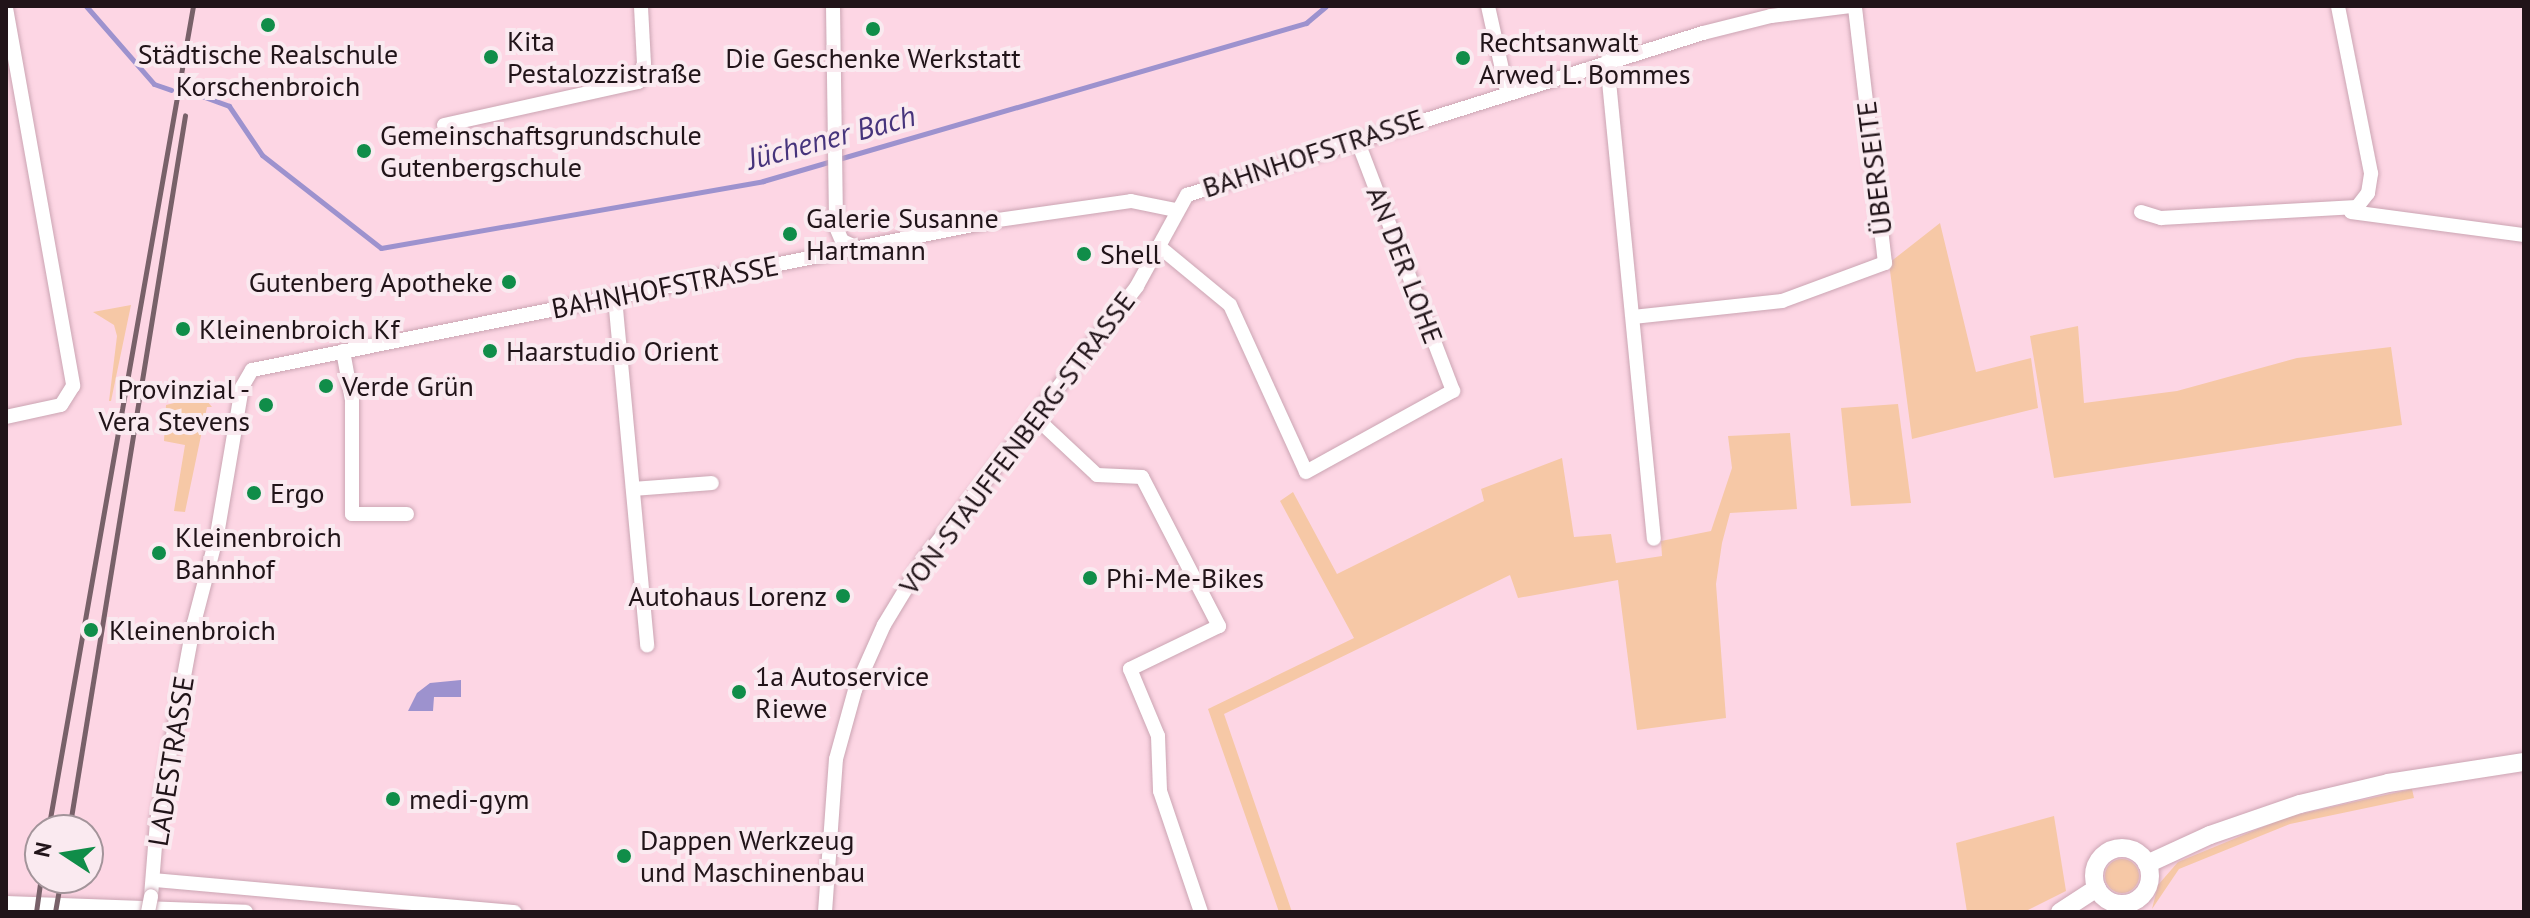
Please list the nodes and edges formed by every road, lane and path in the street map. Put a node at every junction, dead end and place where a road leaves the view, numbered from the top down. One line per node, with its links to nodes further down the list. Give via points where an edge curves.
1 (641, 6): 10 (street, via 644,64 638,82)
2 (833, 6): 16 (street, via 837,235)
3 (1488, 6): 9 (street)
4 (1852, 6): 7 (street, BAHNHOFSTRASSE); 19 (street, ÜBERSEITE, via 1885,263 1775,302)
5 (2338, 6): 14 (street, via 2371,173 2368,193)
6 (6, 8): 23 (street, via 73,380 70,398 55,407)
7 (1772, 11): 8 (street, BAHNHOFSTRASSE)
8 (1607, 61): 9 (street, BAHNHOFSTRASSE); 19 (street)
9 (1507, 92): 11 (street, BAHNHOFSTRASSE)
10 (444, 125)
11 (1357, 139): 12 (street, BAHNHOFSTRASSE, via 1199,188); 17 (street, AN DER LOHE, via 1453,391 1306,472 1230,305)
12 (1176, 210): 16 (street, BAHNHOFSTRASSE, via 1124,201); 17 (street, VON-STAUFFENBERG-STRASSE)
13 (2141, 212): 14 (street, via 2161,218)
14 (2351, 212): 15 (street)
15 (2524, 235)
16 (858, 248): 18 (street, BAHNHOFSTRASSE)
17 (1161, 248): 22 (street, VON-STAUFFENBERG-STRASSE)
18 (615, 298): 20 (street, BAHNHOFSTRASSE); 25 (street)
19 (1633, 317): 27 (street)
20 (343, 351): 21 (street, BAHNHOFSTRASSE, via 256,369); 26 (street, via 352,400 352,514)
21 (246, 377): 31 (street, LADESTRASSE, via 158,811)
22 (1034, 416): 37 (street, VON-STAUFFENBERG-STRASSE, via 906,584 866,661 844,724 832,784); 38 (street, via 1097,475 1142,477 1219,626 1130,669 1158,736 1160,791)
23 (6, 417)
24 (712, 483): 25 (street)
25 (633, 489): 28 (street)
26 (407, 514)
27 (1654, 539)
28 (647, 646)
29 (2524, 762): 30 (street, via 2388,783 2300,804)
30 (2147, 864): 32 (street, via 2130,849 2110,851 2096,869); 32 (street, via 2149,884 2137,900 2114,903)
31 (154, 880): 34 (street, LADESTRASSE, bridge); 36 (street)
32 (2097, 888): 39 (street)
33 (6, 903): 35 (street)
34 (148, 912)
35 (246, 912)
36 (515, 912)
37 (825, 912)
38 (1201, 912)
39 (2060, 912)

